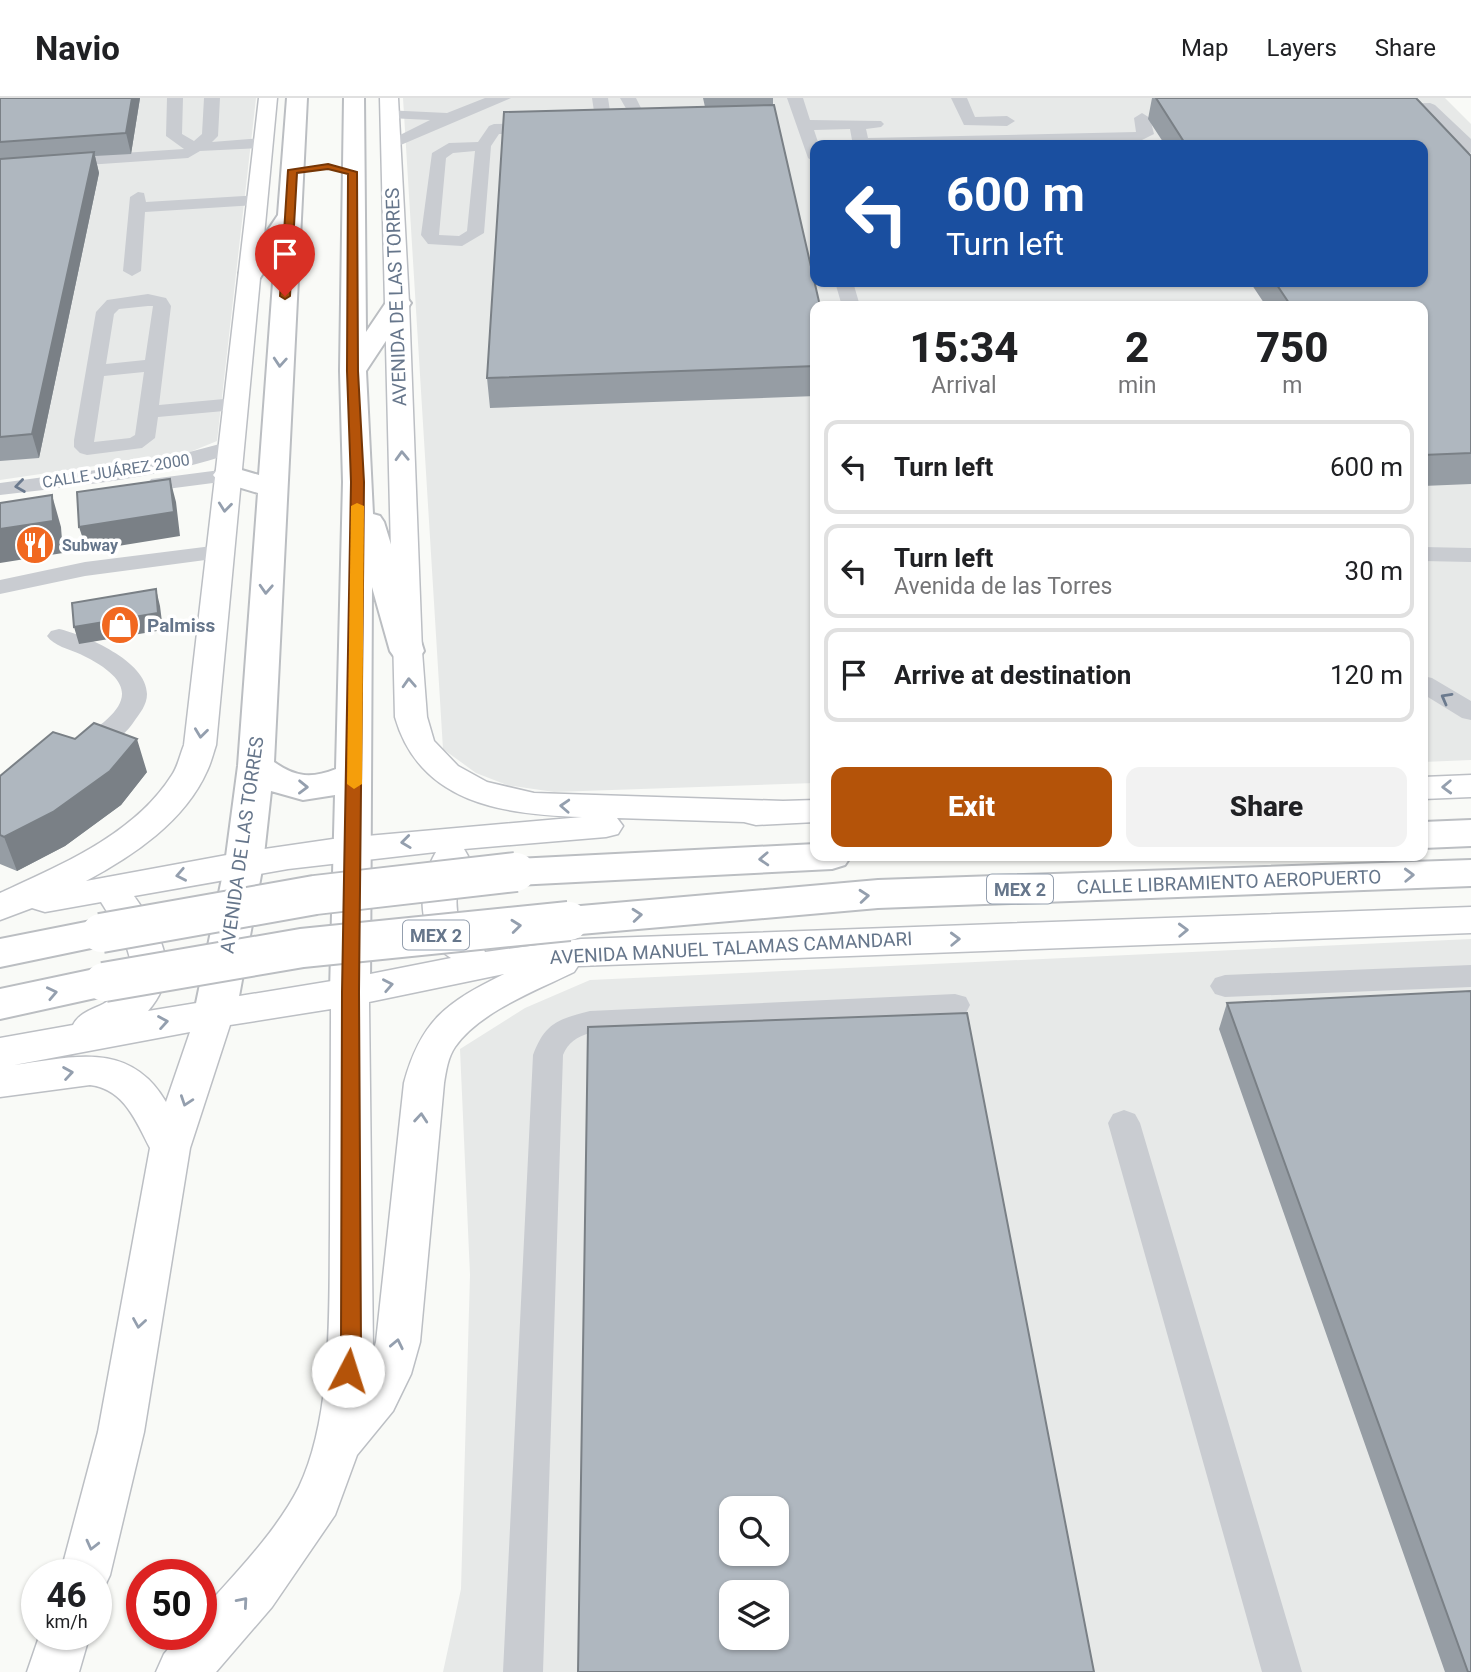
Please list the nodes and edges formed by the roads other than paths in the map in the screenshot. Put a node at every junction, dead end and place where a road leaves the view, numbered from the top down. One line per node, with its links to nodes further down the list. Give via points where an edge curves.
1 (175, 98): 30 (street, via 174,136)
2 (212, 98): 30 (street, via 210,136)
3 (268, 98): 28 (main road)
4 (297, 98): 18 (highway, AVENIDA DE LAS TORRES)
5 (503, 98): 15 (street)
6 (628, 98): 19 (street, via 637,116)
7 (794, 98): 23 (street)
8 (959, 98): 20 (street, via 963,122)
9 (1133, 103): 17 (street)
10 (1424, 103): 13 (street); 32 (street)
11 (389, 106): 15 (street); 29 (main road, AVENIDA DE LAS TORRES)
12 (597, 107): 24 (street, via 602,123 593,127)
13 (1373, 109)
14 (529, 113): 24 (street, via 506,116)
15 (450, 117): 29 (street)
16 (1125, 118): 17 (street)
17 (1142, 118): 27 (street, via 1146,134 1138,137)
18 (337, 119): 35 (highway, AVENIDA DE LAS TORRES, via 303,169); 41 (highway, AVENIDA DE LAS TORRES, via 344,170)
19 (682, 119)
20 (1022, 120)
21 (894, 123): 22 (street)
22 (857, 124): 23 (street); 26 (street)
23 (805, 125): 25 (street)
24 (494, 129): 31 (street)
25 (810, 140)
26 (860, 140)
27 (1002, 140)
28 (263, 143): 30 (street); 34 (main road)
29 (390, 144): 38 (main road, AVENIDA DE LAS TORRES)
30 (198, 146): 33 (street, via 182,154)
31 (483, 146): 31 (street, via 475,233 462,241 434,240 430,235 438,156 449,148)
32 (1471, 148)
33 (0, 166)
34 (258, 200): 36 (street, via 137,203); 37 (main road)
35 (290, 214): 37 (highway); 46 (highway, AVENIDA DE LAS TORRES, one-way to 46)
36 (132, 271)
37 (251, 273): 42 (main road)
38 (398, 303): 41 (highway); 54 (main road, AVENIDA DE LAS TORRES, one-way to 38)
39 (155, 365): 40 (street); 40 (street, via 162,306 155,300 137,301 114,304 105,312); 43 (street)
40 (95, 371): 43 (street, via 84,447 143,441)
41 (353, 371): 45 (highway, AVENIDA DE LAS TORRES)
42 (235, 404): 43 (street); 44 (main road)
43 (149, 412)
44 (229, 461): 46 (highway); 47 (street, CALLE JUÁREZ 2000, one-way to 47, via 179,463); 48 (street, CALLE JUÁREZ 2000); 49 (main road, one-way to 49)
45 (358, 482): 54 (highway); 59 (highway, AVENIDA DE LAS TORRES)
46 (272, 488): 58 (highway, AVENIDA DE LAS TORRES, one-way to 58)
47 (0, 489)
48 (0, 508)
49 (220, 552): 52 (street, via 85,569); 72 (main road, one-way to 72, via 200,745 189,775 146,824 112,850)
50 (1428, 554): 51 (street)
51 (1471, 555)
52 (0, 587)
53 (59, 635): 57 (street, via 123,668 133,691 132,706 121,722)
54 (407, 651): 63 (main road, AVENIDA DE LAS TORRES, one-way to 54, via 534,804 477,790 446,774 418,741 411,717)
55 (1428, 686): 56 (street, one-way to 55)
56 (1471, 712)
57 (62, 764)
58 (256, 766): 59 (highway, one-way to 59, via 276,782 298,788 323,786); 69 (highway, AVENIDA DE LAS TORRES)
59 (354, 775): 67 (highway, AVENIDA DE LAS TORRES)
60 (1471, 786): 61 (main road, one-way to 61)
61 (1428, 788)
62 (810, 811): 63 (main road)
63 (780, 812): 65 (main road)
64 (1471, 833): 66 (highway)
65 (464, 835): 67 (main road, one-way to 67); 76 (main road, via 447,864 440,895 445,932 459,948)
66 (1428, 835)
67 (354, 848): 69 (main road); 79 (highway, AVENIDA DE LAS TORRES)
68 (810, 857): 75 (highway, one-way to 75, bridge, via 516,873 315,895)
69 (243, 863): 71 (main road, one-way to 71); 82 (highway, AVENIDA DE LAS TORRES)
70 (1471, 873): 74 (highway, CALLE LIBRAMIENTO AEROPUERTO / MEX 2, one-way to 70, via 877,894)
71 (109, 889): 72 (main road); 83 (main road, via 139,935 149,963 149,979 135,1001)
72 (0, 908)
73 (1471, 920): 74 (main road, AVENIDA MANUEL TALAMAS CAMANDARI, one-way to 73)
74 (575, 937): 76 (main road, AVENIDA MANUEL TALAMAS CAMANDARI); 80 (highway, MEX 2, one-way to 74, bridge, via 302,948); 88 (main road, one-way to 74, via 378,1399 398,1342 424,1083 433,1051 441,1037 473,1011)
75 (0, 953)
76 (505, 961): 79 (main road, AVENIDA MANUEL TALAMAS CAMANDARI, one-way to 76)
77 (1471, 976): 78 (street)
78 (1225, 986)
79 (350, 992): 82 (main road, AVENIDA MANUEL TALAMAS CAMANDARI); 88 (main road, AVENIDA DE LAS TORRES, via 351,1348)
80 (0, 1004)
81 (955, 1005): 93 (street, via 590,1022 568,1028 553,1039 548,1055)
82 (215, 1013): 83 (main road, AVENIDA MANUEL TALAMAS CAMANDARI, one-way to 82); 87 (main road, AVENIDA DE LAS TORRES, one-way to 87)
83 (63, 1040): 84 (main road, AVENIDA MANUEL TALAMAS CAMANDARI)
84 (0, 1053)
85 (0, 1083): 87 (main road, one-way to 87, via 90,1069 118,1074 136,1088)
86 (1124, 1123): 94 (street)
87 (170, 1148): 89 (main road, AVENIDA DE LAS TORRES, one-way to 89, via 121,1432)
88 (338, 1442): 92 (main road, AVENIDA DE LAS TORRES, one-way to 88, via 293,1538 318,1499)
89 (89, 1559)
90 (60, 1650): 91 (main road)
91 (53, 1672)
92 (182, 1672)
93 (523, 1672)
94 (1282, 1672)

